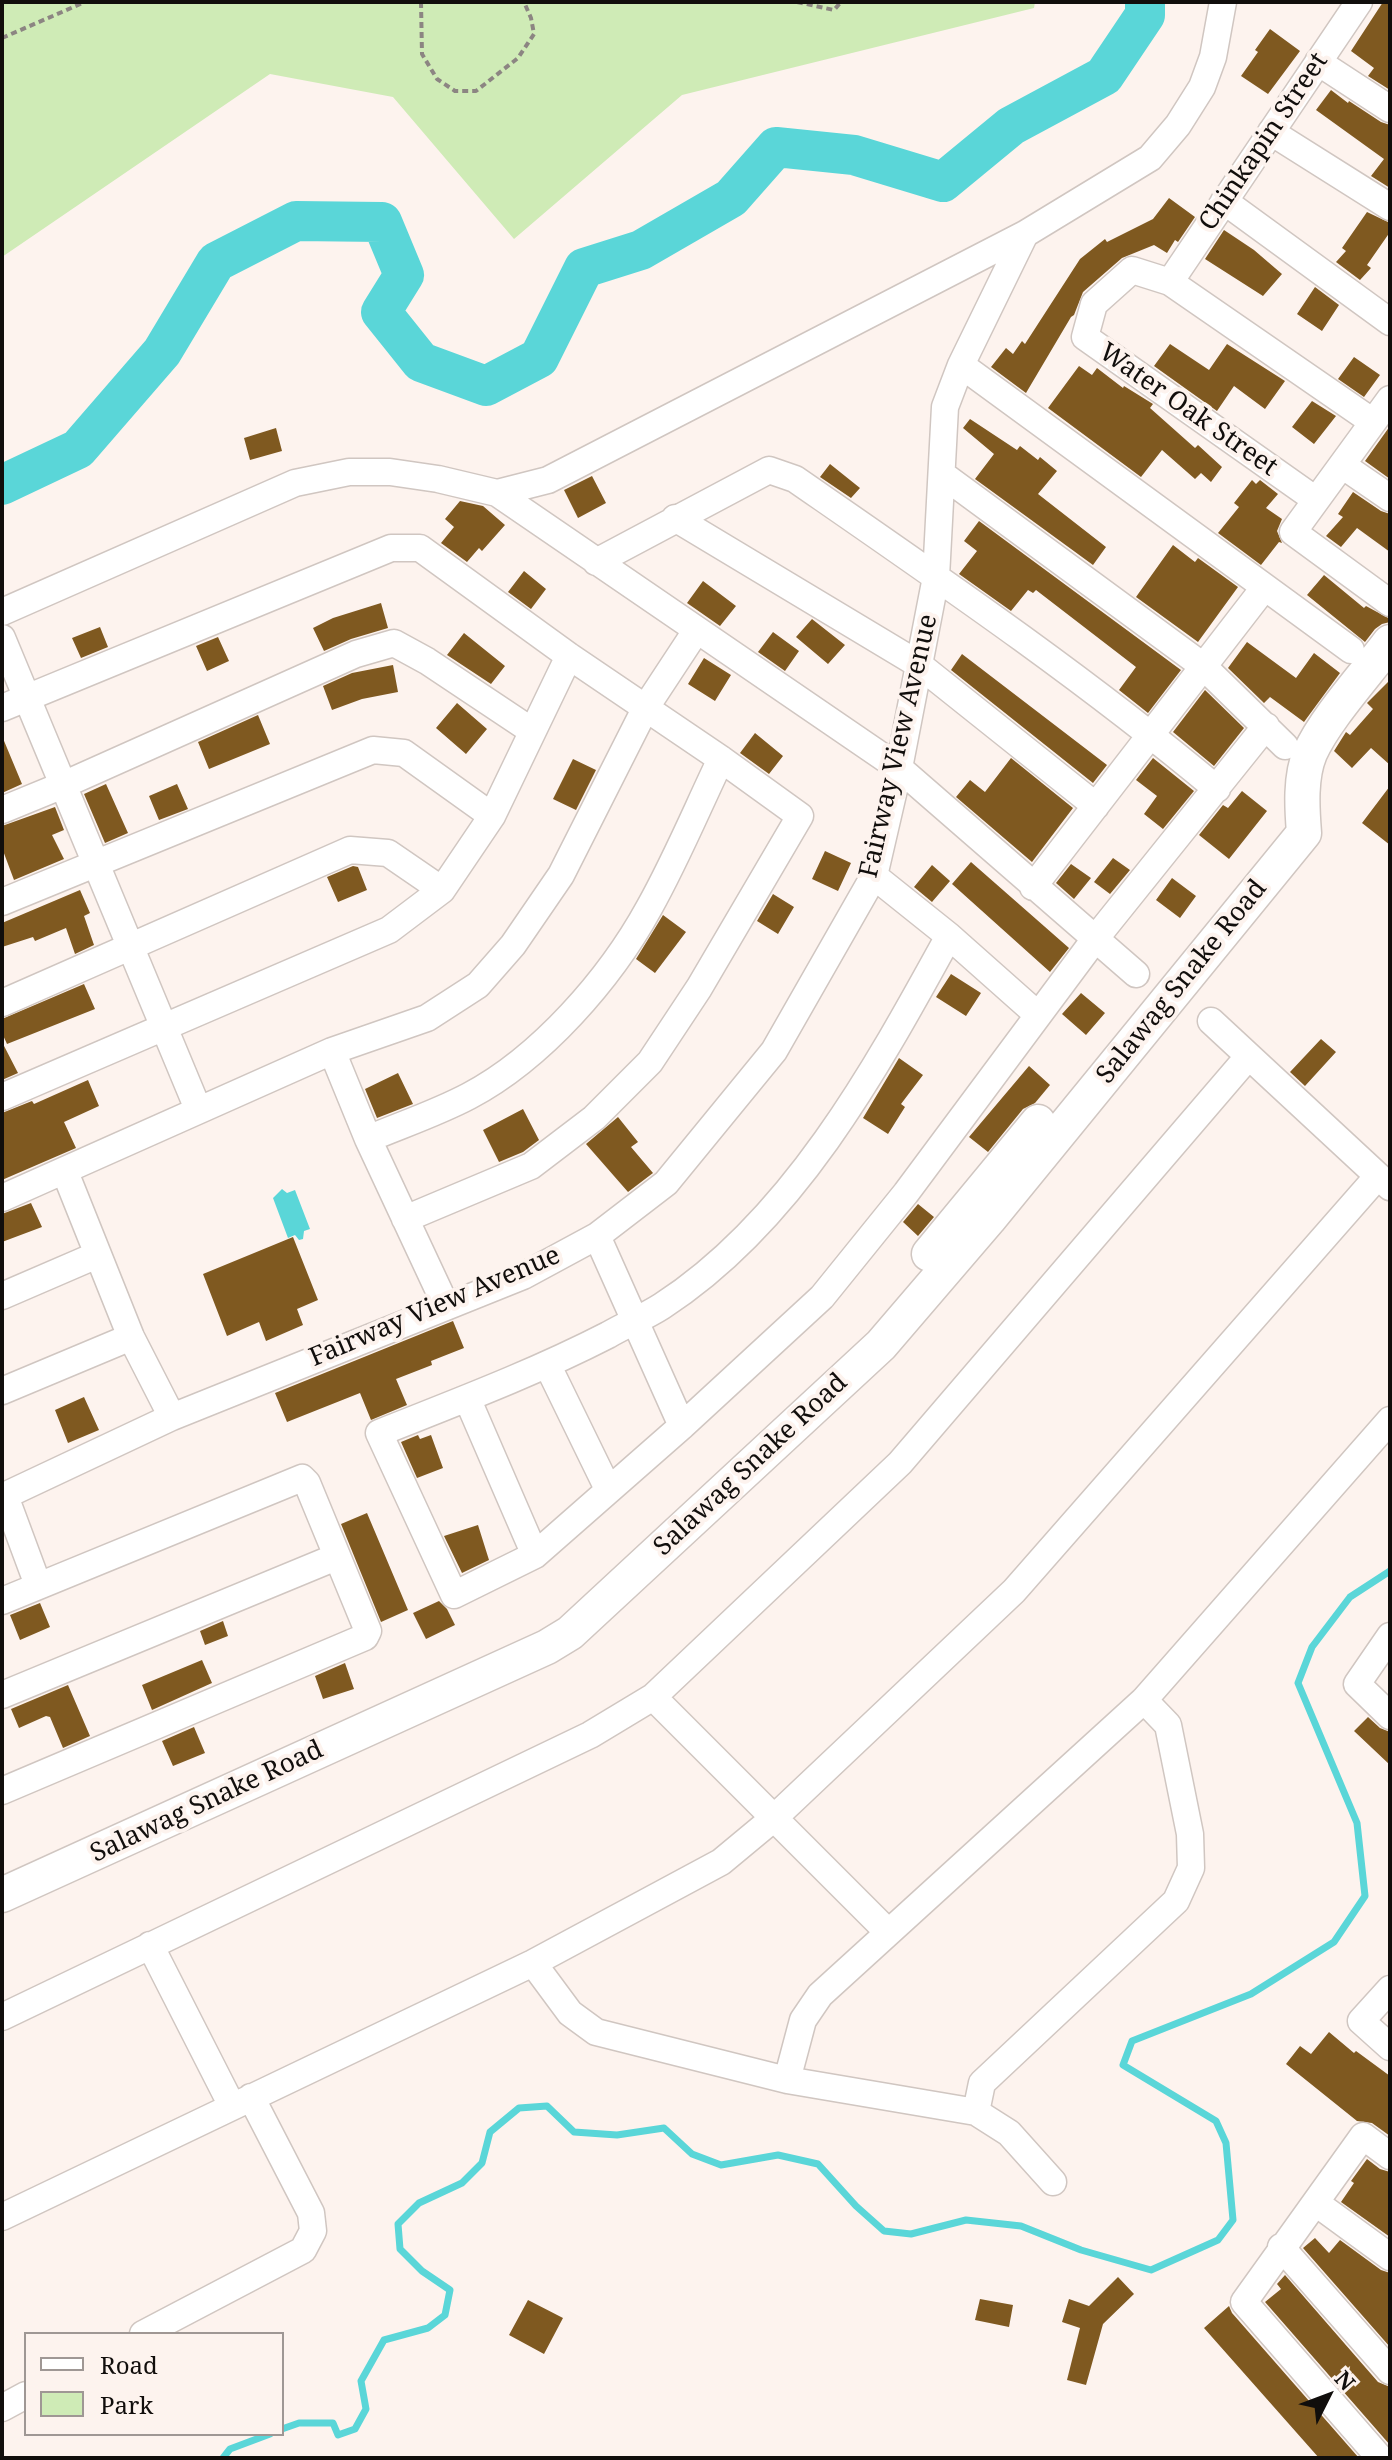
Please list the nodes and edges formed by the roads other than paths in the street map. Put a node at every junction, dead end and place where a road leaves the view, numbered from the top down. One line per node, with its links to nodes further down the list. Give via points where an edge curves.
1 (1223, 2): 8 (street, via 1202,87 1150,158)
2 (1359, 2): 3 (street, Chinkapin Street)
3 (1318, 62): 4 (street); 5 (street, Chinkapin Street)
4 (1390, 109)
5 (1271, 132): 6 (street, Chinkapin Street); 7 (street)
6 (1224, 201): 9 (street, Chinkapin Street); 10 (street)
7 (1390, 207)
8 (1025, 234): 11 (street, Fairway View Avenue); 16 (street, via 548,480)
9 (1170, 282): 13 (street); 18 (street, Water Oak Street, via 1132,270 1094,304 1085,337)
10 (1390, 322)
11 (961, 365): 15 (street, Fairway View Avenue, via 945,407); 22 (street)
12 (1390, 399): 13 (street)
13 (1373, 422): 14 (street)
14 (1342, 465): 17 (street); 18 (street)
15 (943, 475): 21 (street, Fairway View Avenue); 31 (street)
16 (497, 493): 20 (street); 24 (street, via 390,472 349,472 295,483)
17 (1390, 498)
18 (1316, 500): 23 (street, via 1293,532)
19 (675, 518): 20 (street); 21 (street, via 769,470 795,479); 30 (street)
20 (596, 562): 25 (street)
21 (936, 577): 30 (street, Fairway View Avenue); 37 (street)
22 (1264, 588): 28 (street); 31 (street)
23 (1390, 603)
24 (2, 612)
25 (696, 631): 33 (street); 40 (street)
26 (2, 638): 32 (street)
27 (1390, 642): 80 (main road, Salawag Snake Road, via 1321,733 1309,755 1302,800 908,1280)
28 (1351, 650)
29 (569, 656): 32 (street, via 420,548 391,548); 33 (street); 36 (street)
30 (918, 664): 40 (street, Fairway View Avenue); 43 (street)
31 (1203, 666): 35 (street); 37 (street)
32 (27, 697): 34 (street); 41 (street)
33 (646, 707): 39 (street); 59 (street, via 561,875 478,985 427,1018)
34 (2, 708)
35 (1266, 726): 38 (street); 42 (street)
36 (532, 731): 41 (street, via 394,643 356,654); 45 (street)
37 (1151, 734): 42 (street); 43 (street)
38 (1285, 746)
39 (721, 759): 63 (street, via 648,910 601,980 557,1030 470,1096); 67 (street, via 800,816 650,1062 594,1118 531,1166)
40 (899, 768): 47 (street, Fairway View Avenue); 48 (street)
41 (63, 785): 44 (street); 46 (street)
42 (1217, 789): 52 (street)
43 (1096, 806): 48 (street)
44 (2, 810)
45 (492, 816): 46 (street, via 404,753 373,750); 49 (street)
46 (96, 863): 50 (street); 53 (street)
47 (874, 876): 51 (street); 68 (street, Fairway View Avenue, via 774,1051 666,1183)
48 (1033, 887): 52 (street)
49 (442, 890): 53 (street, via 388,853 350,850); 58 (street, via 389,930)
50 (2, 902)
51 (949, 936): 56 (street); 72 (street, via 860,1091 785,1195 721,1261)
52 (1095, 939): 54 (street); 56 (street)
53 (131, 948): 55 (street); 58 (street)
54 (1136, 974)
55 (2, 1003)
56 (1038, 1015): 79 (street, via 822,1297)
57 (1211, 1021): 60 (street)
58 (164, 1027): 61 (street); 62 (street)
59 (332, 1051): 62 (street); 63 (street)
60 (1248, 1057): 65 (street); 89 (street, via 900,1463)
61 (2, 1097)
62 (198, 1109): 64 (street)
63 (368, 1139): 67 (street)
64 (65, 1172): 66 (street); 69 (street)
65 (1384, 1181): 93 (street, via 1014,1591)
66 (2, 1198)
67 (405, 1219): 71 (street)
68 (597, 1236): 71 (street, Fairway View Avenue, via 523,1276); 72 (street)
69 (97, 1255): 70 (street); 73 (street)
70 (2, 1296)
71 (446, 1306): 77 (street, Fairway View Avenue)
72 (635, 1320): 74 (street); 79 (street)
73 (131, 1337): 75 (street); 77 (street)
74 (548, 1366): 76 (street); 81 (street)
75 (2, 1391)
76 (467, 1398): 83 (street); 83 (street, via 379,1433 454,1595)
77 (172, 1417): 82 (street, Fairway View Avenue)
78 (1390, 1420): 90 (street)
79 (682, 1426): 81 (street)
80 (717, 1482): 94 (main road, Salawag Snake Road, via 558,1617); 95 (main road, Salawag Snake Road, via 570,1633 547,1647)
81 (608, 1489): 83 (street)
82 (3, 1496): 85 (street)
83 (535, 1555)
84 (336, 1557): 85 (street, via 302,1478); 88 (street); 92 (street, via 368,1631 365,1637)
85 (38, 1585): 86 (street)
86 (2, 1601)
87 (1390, 1636): 91 (street, via 1357,1684)
88 (2, 1695)
89 (653, 1697): 93 (street); 97 (street, via 590,1735)
90 (1144, 1700): 96 (street); 104 (street, via 1168,1725 1190,1834 1191,1868 1176,1901 982,2083)
91 (1390, 1716)
92 (2, 1791)
93 (774, 1818): 96 (street); 98 (street, via 721,1862)
94 (2, 1875)
95 (2, 1895)
96 (888, 1932): 102 (street, via 820,1995 803,2020)
97 (150, 1945): 100 (street); 103 (street)
98 (533, 1963): 102 (street, via 570,2013 596,2032); 103 (street)
99 (1390, 1989): 101 (street, via 1361,2021)
100 (2, 2017)
101 (1390, 2047)
102 (787, 2080): 104 (street)
103 (241, 2102): 108 (street); 111 (street, via 311,2213 313,2231 303,2250)
104 (976, 2112): 106 (street, via 1009,2133)
105 (1390, 2156): 107 (street, via 1363,2136)
106 (1053, 2182)
107 (1316, 2203): 109 (street); 110 (street)
108 (2, 2217)
109 (1281, 2247): 112 (street); 115 (street, via 1244,2302)
110 (1390, 2257)
111 (147, 2332)
112 (1390, 2371)
113 (24, 2396): 114 (street)
114 (2, 2408)
115 (1380, 2458)

